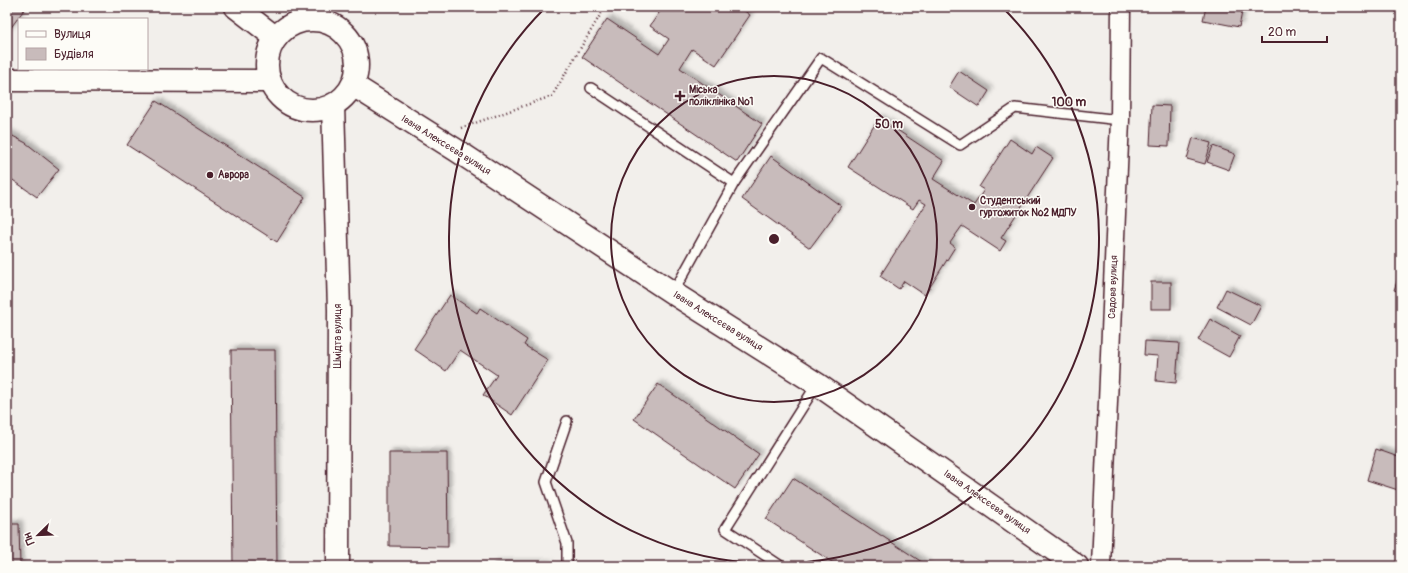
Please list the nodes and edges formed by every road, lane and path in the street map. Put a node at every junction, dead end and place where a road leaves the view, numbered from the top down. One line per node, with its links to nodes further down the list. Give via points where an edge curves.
1 (236, 7): 5 (street)
2 (605, 7): 12 (path, via 552,96)
3 (1121, 7): 11 (street, Садова вулиця)
4 (301, 14): 5 (street); 8 (street, via 330,23 343,31 352,42 357,56 357,71)
5 (276, 38): 7 (street, via 269,51 267,66)
6 (7, 80): 7 (street)
7 (270, 81): 10 (street, via 278,94 289,104 304,110 319,110)
8 (353, 85): 10 (street, via 345,97); 12 (street, Івана Алексєєва вулиця)
9 (591, 88): 13 (lane)
10 (333, 106): 17 (street, Шмідта вулиця, via 339,310)
11 (1120, 120): 13 (lane, via 1015,108 960,145 821,58); 21 (street, Садова вулиця)
12 (434, 137): 14 (street, Івана Алексєєва вулиця)
13 (734, 183): 14 (lane)
14 (673, 292): 15 (street, Івана Алексєєва вулиця)
15 (817, 384): 19 (lane, via 726,529); 20 (street, Івана Алексєєва вулиця)
16 (567, 421): 18 (lane, via 546,482 567,543)
17 (338, 566)
18 (568, 566)
19 (781, 566)
20 (1077, 566)
21 (1101, 566)

